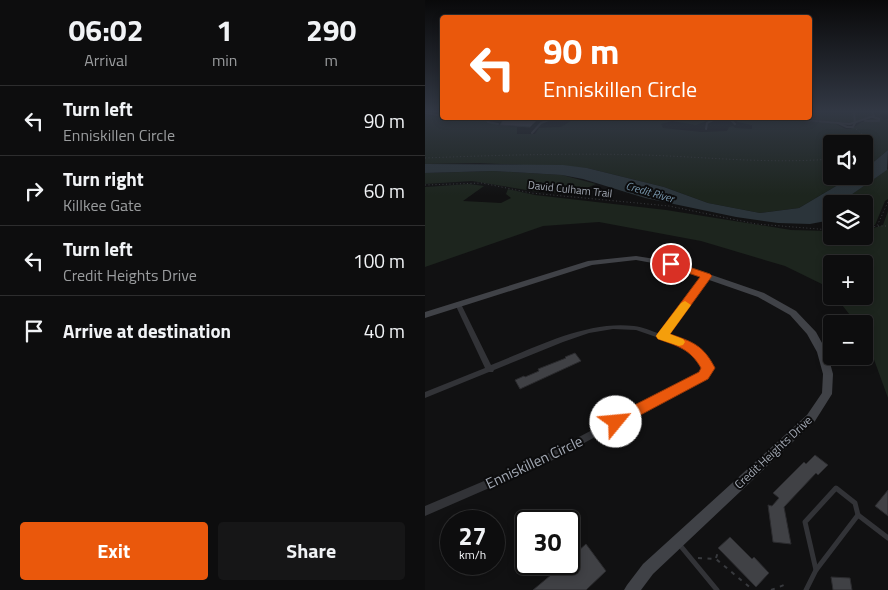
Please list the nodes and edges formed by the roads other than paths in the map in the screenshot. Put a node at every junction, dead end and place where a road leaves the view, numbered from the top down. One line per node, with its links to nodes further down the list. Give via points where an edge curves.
1 (707, 276): 2 (street, Credit Heights Drive, via 655,260 618,259 591,263); 4 (street); 10 (street, Credit Heights Drive, via 761,295 798,318 811,332 822,352 828,374 827,394 811,418)
2 (458, 304): 3 (street, Credit Heights Drive); 5 (street)
3 (425, 315)
4 (662, 336): 5 (street, Enniskillen Circle, via 627,326 598,329 561,340); 7 (street, Enniskillen Circle, via 699,352 708,368 703,375 546,459)
5 (490, 370): 6 (street, Enniskillen Circle)
6 (425, 395)
7 (425, 511)
8 (858, 515): 9 (lane); 11 (lane); 11 (lane, via 855,503 836,488 805,522)
9 (888, 538)
10 (677, 542): 12 (street, Credit Heights Drive, via 648,569); 13 (lane)
11 (816, 570): 14 (lane)
12 (632, 590)
13 (717, 590)
14 (806, 590)

